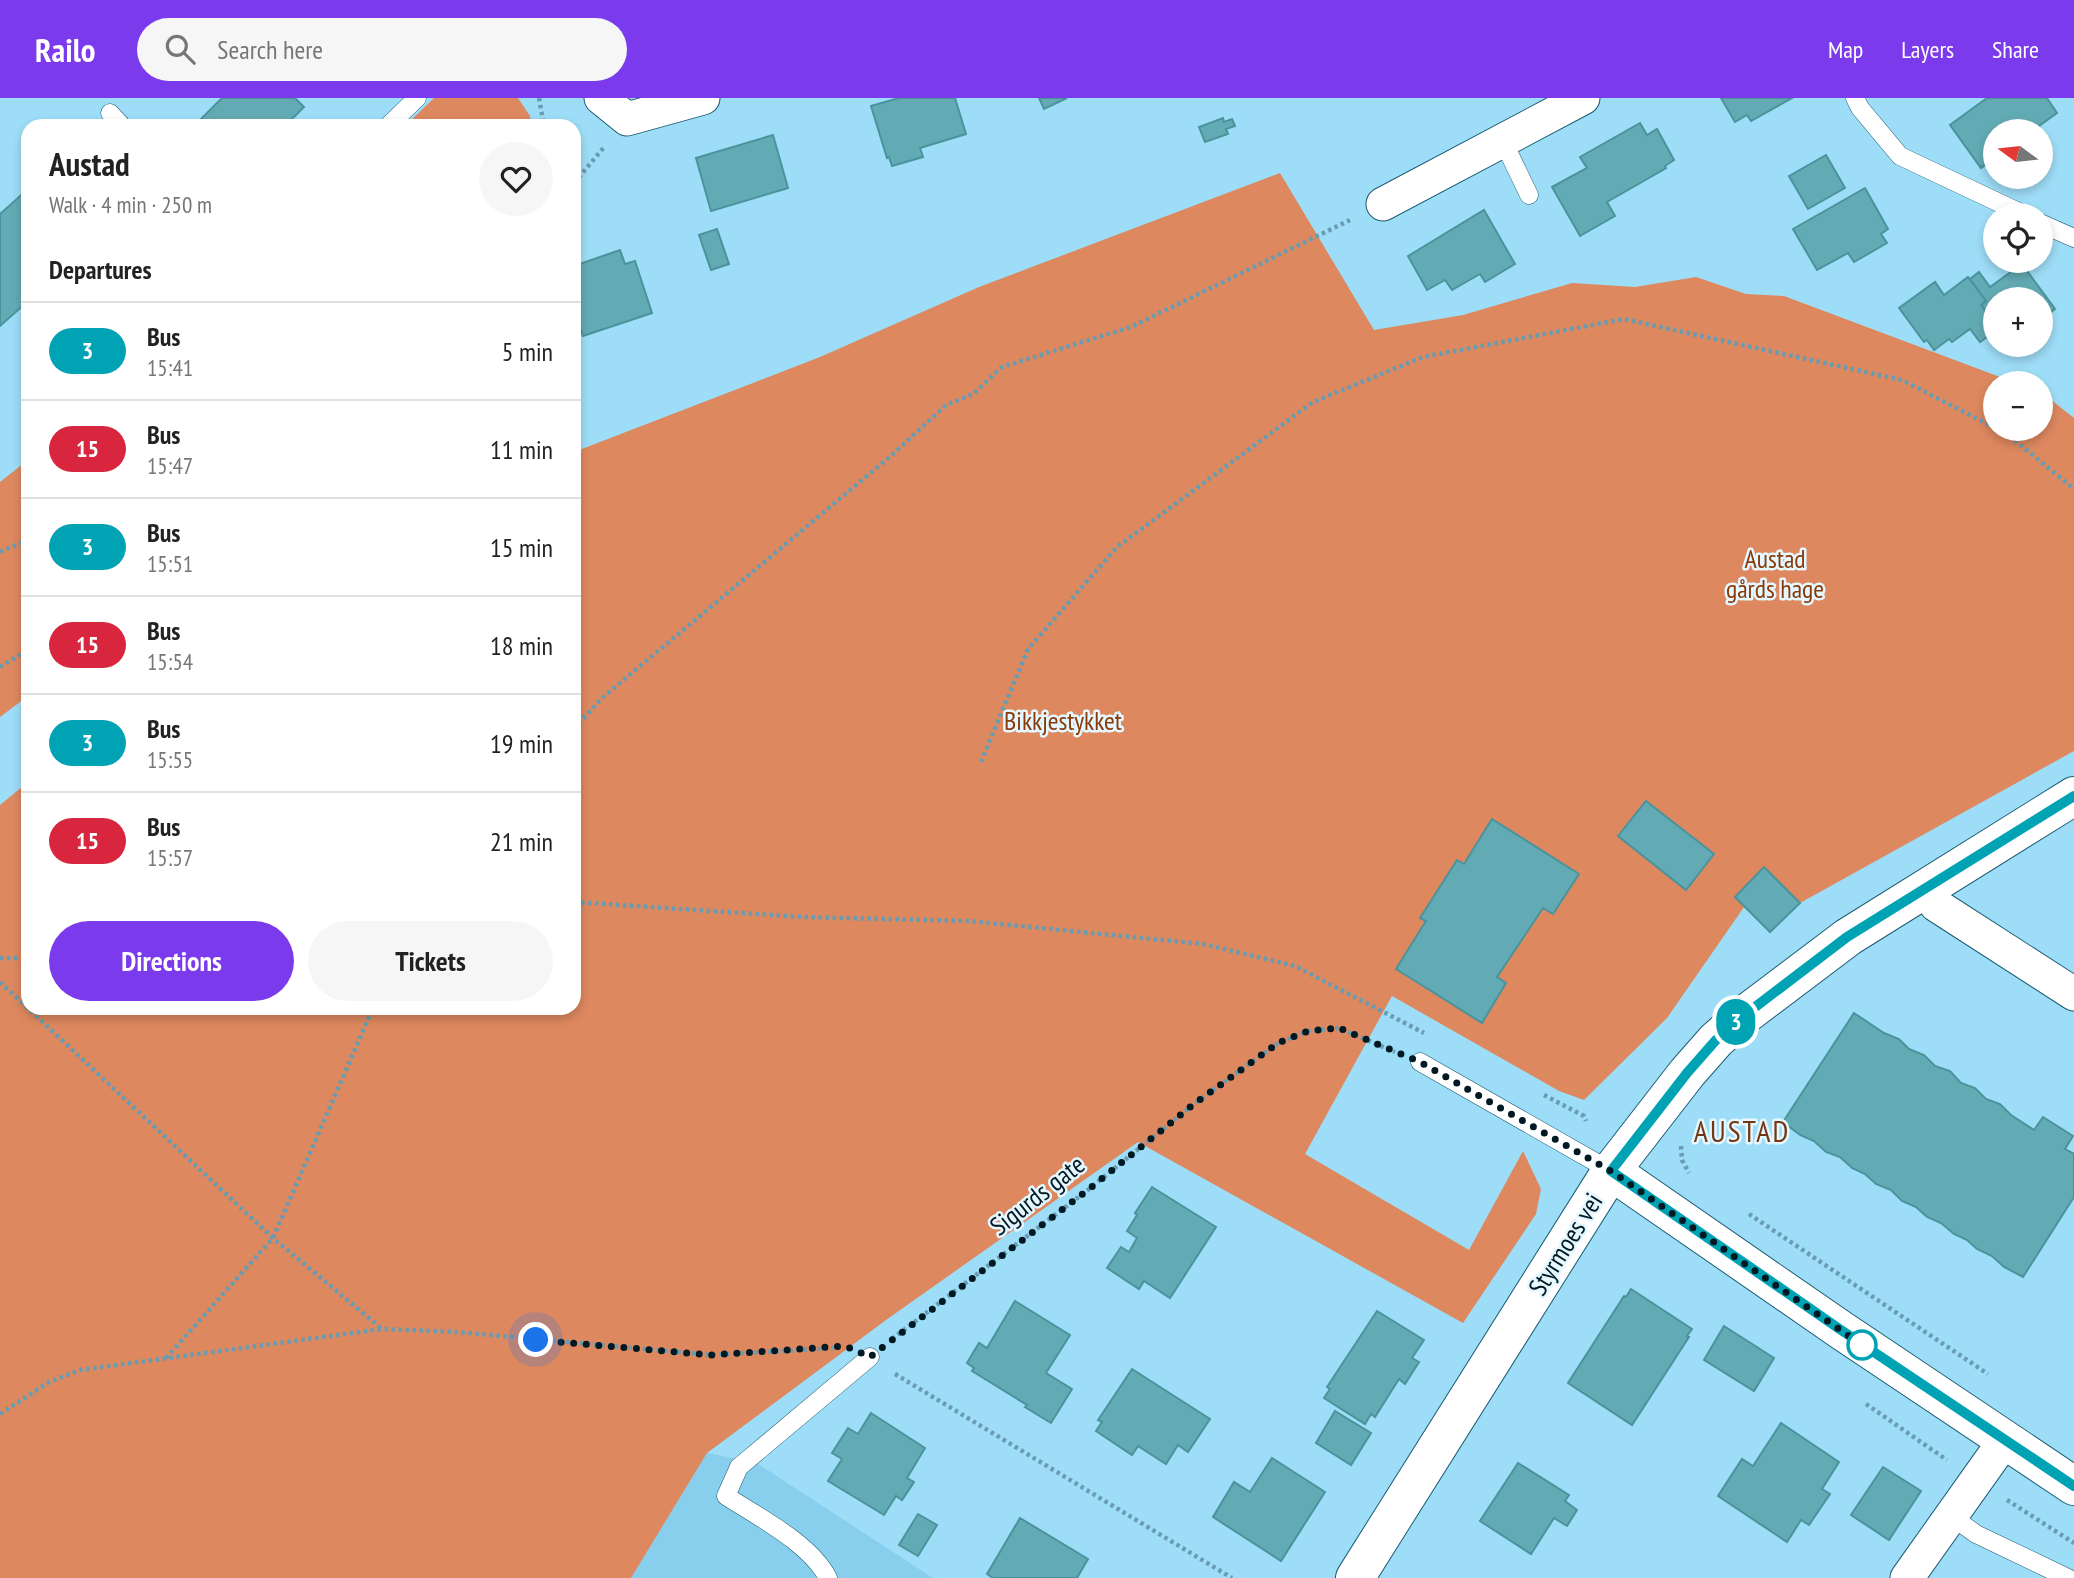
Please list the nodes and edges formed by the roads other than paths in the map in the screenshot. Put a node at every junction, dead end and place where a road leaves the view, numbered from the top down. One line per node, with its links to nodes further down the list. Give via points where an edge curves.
1 (417, 98): 6 (lane)
2 (601, 98): 3 (street, via 627,119)
3 (703, 98)
4 (1583, 98): 7 (street)
5 (1855, 98): 9 (lane, via 1900,156)
6 (395, 119)
7 (1503, 141): 8 (lane); 10 (street)
8 (1529, 195)
9 (2000, 203)
10 (1383, 204)
11 (2053, 229): 12 (lane)
12 (2074, 238)
13 (2074, 796): 14 (main road, Styrmoes vei)
14 (1925, 888): 15 (street, via 1936,905); 17 (main road, Styrmoes vei, via 1847,937 1716,1040)
15 (2074, 995)
16 (1420, 1062): 17 (lane)
17 (1611, 1171): 19 (main road); 23 (main road, Styrmoes vei)
18 (870, 1357): 22 (lane, via 739,1467 726,1496 802,1547)
19 (2005, 1440): 20 (main road); 21 (street)
20 (2074, 1486)
21 (1951, 1516): 24 (street); 25 (lane, via 1976,1534)
22 (828, 1578)
23 (1355, 1578)
24 (1907, 1578)
25 (2068, 1578)

